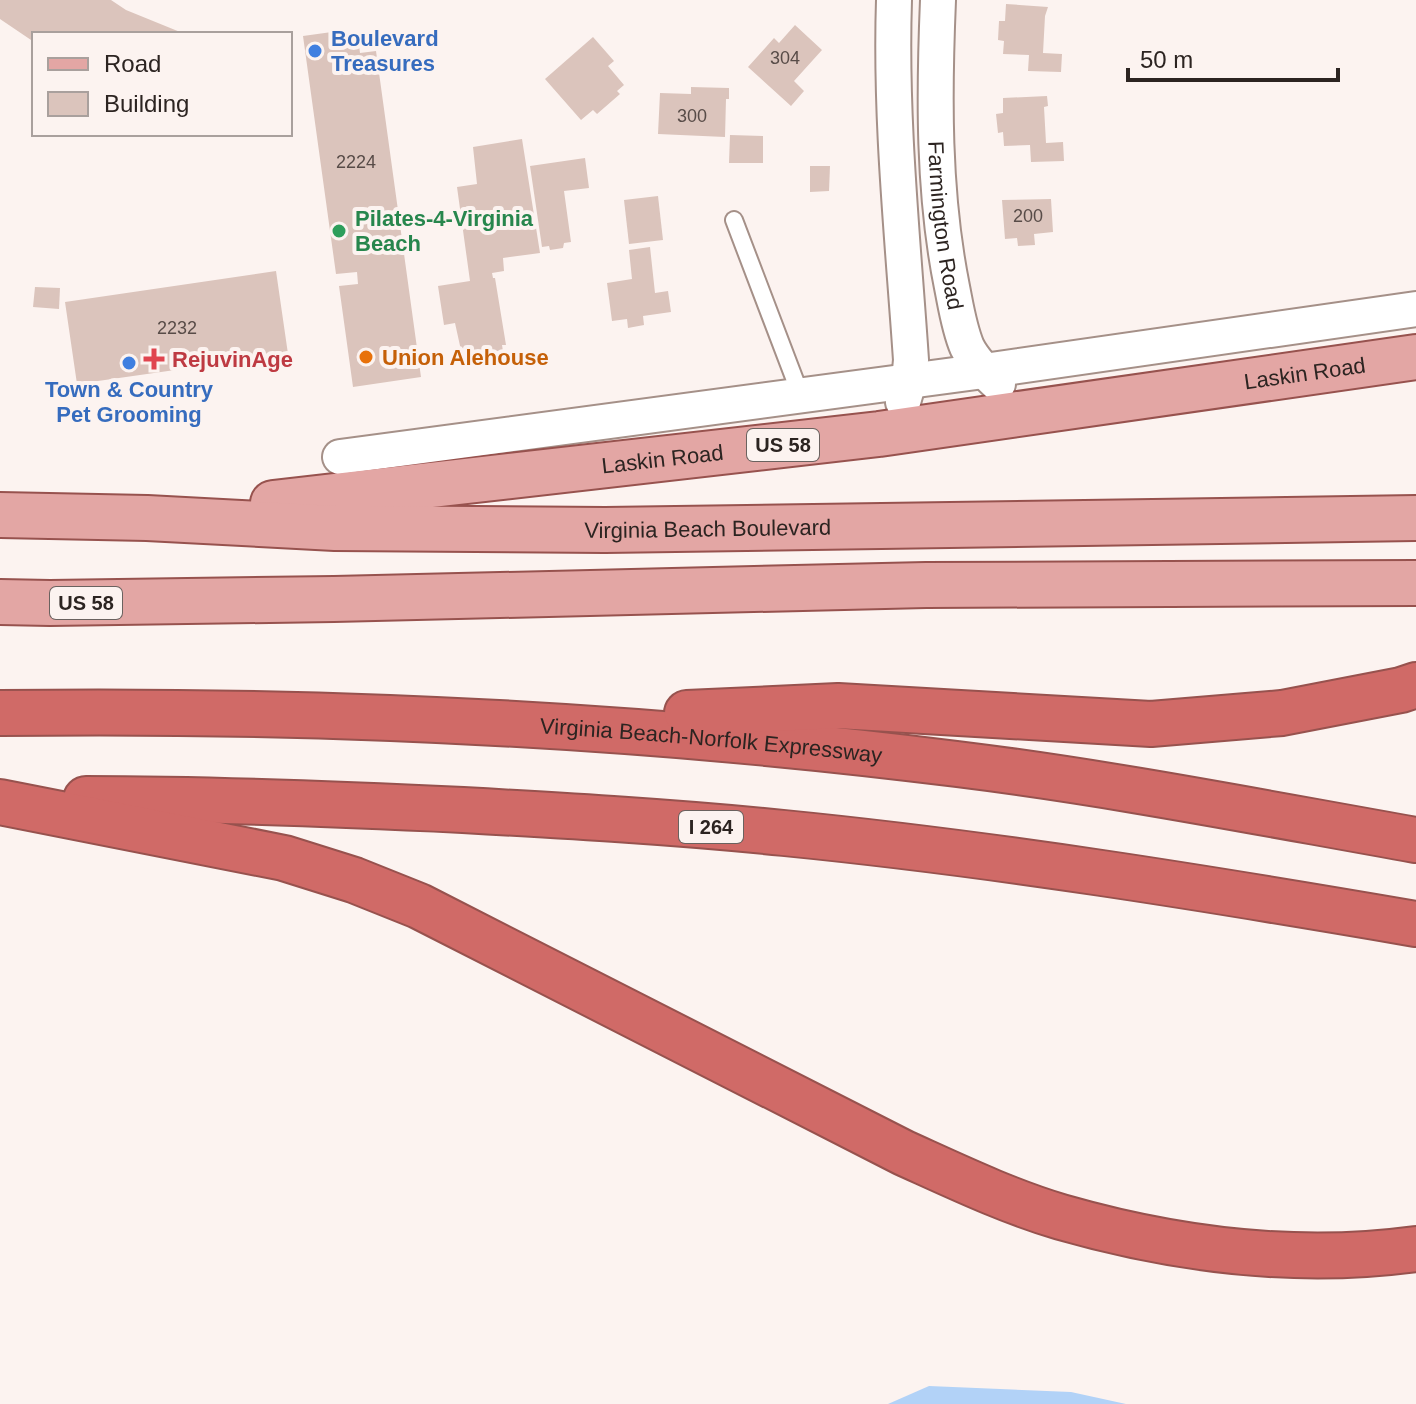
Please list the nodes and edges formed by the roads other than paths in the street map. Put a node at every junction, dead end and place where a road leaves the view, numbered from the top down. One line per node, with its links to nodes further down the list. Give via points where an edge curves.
1 (894, 0): 7 (street, Farmington Road, via 894,117)
2 (938, 0): 6 (street, Farmington Road, via 937,155 947,263 959,321)
3 (734, 220): 8 (lane)
4 (1416, 309): 6 (street, Laskin Road)
5 (1416, 357): 9 (main road, Laskin Road / US 58)
6 (984, 371): 7 (street, Laskin Road); 9 (street, Farmington Road, via 1019,399)
7 (909, 381): 8 (street, Laskin Road); 10 (street, Farmington Road, via 905,400)
8 (801, 396): 11 (street, Laskin Road)
9 (1044, 410): 10 (main road, Laskin Road / US 58)
10 (879, 434): 13 (main road, Laskin Road / US 58)
11 (340, 457)
12 (0, 515): 13 (main road, Virginia Beach Boulevard / US 58)
13 (147, 518): 14 (main road, Virginia Beach Boulevard, via 335,528 605,530)
14 (1416, 518)
15 (1416, 583): 16 (main road, US 58, via 926,585)
16 (0, 602)
17 (1416, 685): 19 (highway, via 1282,713 1151,724 838,706)
18 (0, 713): 19 (highway, Virginia Beach-Norfolk Expressway, via 324,715)
19 (502, 723): 21 (highway, Virginia Beach-Norfolk Expressway, via 960,764)
20 (0, 801): 22 (highway, I 264, via 340,804 784,832 1202,887); 23 (highway, via 284,858 354,880 419,906 904,1153 1059,1216 1142,1238 1220,1250 1296,1255)
21 (1416, 840)
22 (1416, 924)
23 (1416, 1249)

